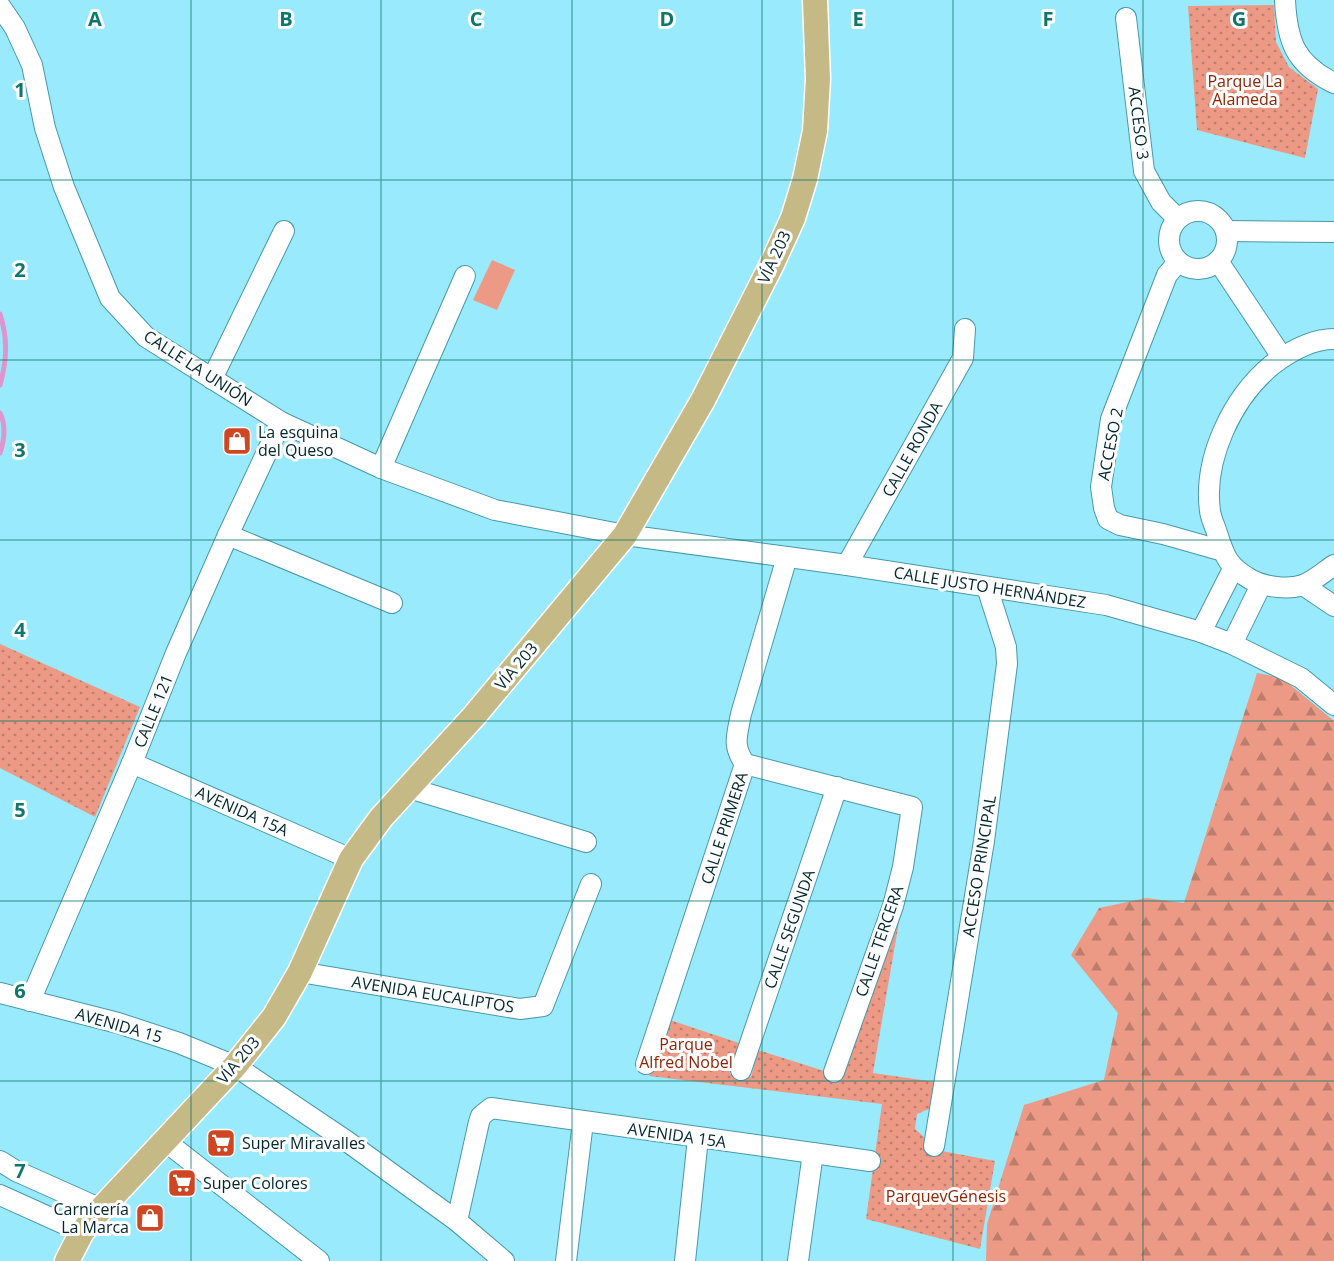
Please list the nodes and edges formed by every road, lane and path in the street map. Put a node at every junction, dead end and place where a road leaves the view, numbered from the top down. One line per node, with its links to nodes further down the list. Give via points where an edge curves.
1 (815, 0): 20 (main road, VÍA 203, via 815,131 793,218 703,400)
2 (1285, 0): 5 (street, via 1286,24 1296,54 1317,75)
3 (0, 6): 16 (street, CALLE LA UNIÓN, via 32,65 45,128 64,187 110,298 146,337)
4 (1126, 18): 6 (street, ACCESO 3, via 1144,171 1161,202)
5 (1334, 83)
6 (1177, 218): 8 (street, via 1186,212 1205,211 1222,222); 11 (street, via 1168,235)
7 (284, 231): 16 (street)
8 (1226, 231): 9 (street); 10 (street, via 1227,247)
9 (1334, 232)
10 (1218, 261): 11 (street, via 1203,269); 15 (street)
11 (1178, 262): 21 (street, ACCESO 2, via 1167,275 1111,419 1101,487 1104,508 1108,519 1120,525)
12 (465, 276): 18 (street)
13 (965, 329): 23 (street, CALLE RONDA, via 963,358)
14 (1334, 339): 15 (street, via 1309,343)
15 (1282, 357): 21 (street, via 1239,402 1221,437 1211,477 1210,512)
16 (212, 379): 17 (street, CALLE LA UNIÓN)
17 (281, 422): 18 (street, CALLE LA UNIÓN); 19 (street, CALLE 121)
18 (381, 468): 20 (street, CALLE LA UNIÓN, via 495,510)
19 (228, 534): 29 (street); 34 (street, CALLE 121)
20 (625, 535): 22 (street, CALLE JUSTO HERNÁNDEZ); 36 (main road, VÍA 203)
21 (1223, 551): 25 (street)
22 (787, 557): 23 (street, CALLE JUSTO HERNÁNDEZ); 35 (street, CALLE PRIMERA, via 741,714 736,740 737,752)
23 (847, 565): 28 (street, CALLE JUSTO HERNÁNDEZ)
24 (1334, 565): 27 (street)
25 (1233, 569): 26 (street); 31 (street)
26 (1261, 585): 27 (street); 32 (street)
27 (1303, 585): 30 (street)
28 (987, 587): 31 (street, CALLE JUSTO HERNÁNDEZ, via 1106,605); 51 (street, ACCESO PRINCIPAL, via 1006,646 1007,664 984,841)
29 (392, 603)
30 (1334, 606)
31 (1201, 632): 32 (street, CALLE JUSTO HERNÁNDEZ)
32 (1232, 644): 33 (street, CALLE JUSTO HERNÁNDEZ, via 1301,678)
33 (1334, 705)
34 (132, 763): 39 (street, AVENIDA 15A); 43 (street, CALLE 121)
35 (745, 764): 37 (street); 44 (street, CALLE PRIMERA)
36 (409, 788): 38 (street); 39 (main road, VÍA 203)
37 (837, 788): 46 (street, CALLE SEGUNDA); 47 (street, CALLE TERCERA, via 912,807 893,906)
38 (586, 842)
39 (351, 859): 41 (main road, VÍA 203)
40 (591, 884): 41 (street, AVENIDA EUCALIPTOS, via 543,1005 520,1009)
41 (300, 972): 45 (main road, VÍA 203, via 274,1017)
42 (0, 993): 43 (street, AVENIDA 15)
43 (30, 1001): 45 (street, AVENIDA 15, via 118,1023)
44 (646, 1064)
45 (235, 1065): 50 (main road, VÍA 203); 57 (street, AVENIDA 15)
46 (741, 1070)
47 (834, 1072)
48 (583, 1122): 49 (street, AVENIDA 15A); 57 (street, AVENIDA 15A, via 498,1108 485,1111 479,1122); 62 (street)
49 (698, 1138): 52 (street, AVENIDA 15A); 63 (street)
50 (165, 1142): 56 (main road, VÍA 203); 60 (street)
51 (934, 1146)
52 (813, 1153): 54 (street, AVENIDA 15A); 64 (street)
53 (0, 1161): 56 (street, via 16,1172)
54 (870, 1161)
55 (0, 1195): 58 (street)
56 (101, 1209): 58 (main road, VÍA 203)
57 (458, 1221): 61 (street, AVENIDA 15)
58 (82, 1232): 59 (main road, VÍA 203)
59 (67, 1261)
60 (319, 1261)
61 (504, 1261)
62 (566, 1261)
63 (685, 1261)
64 (798, 1261)

